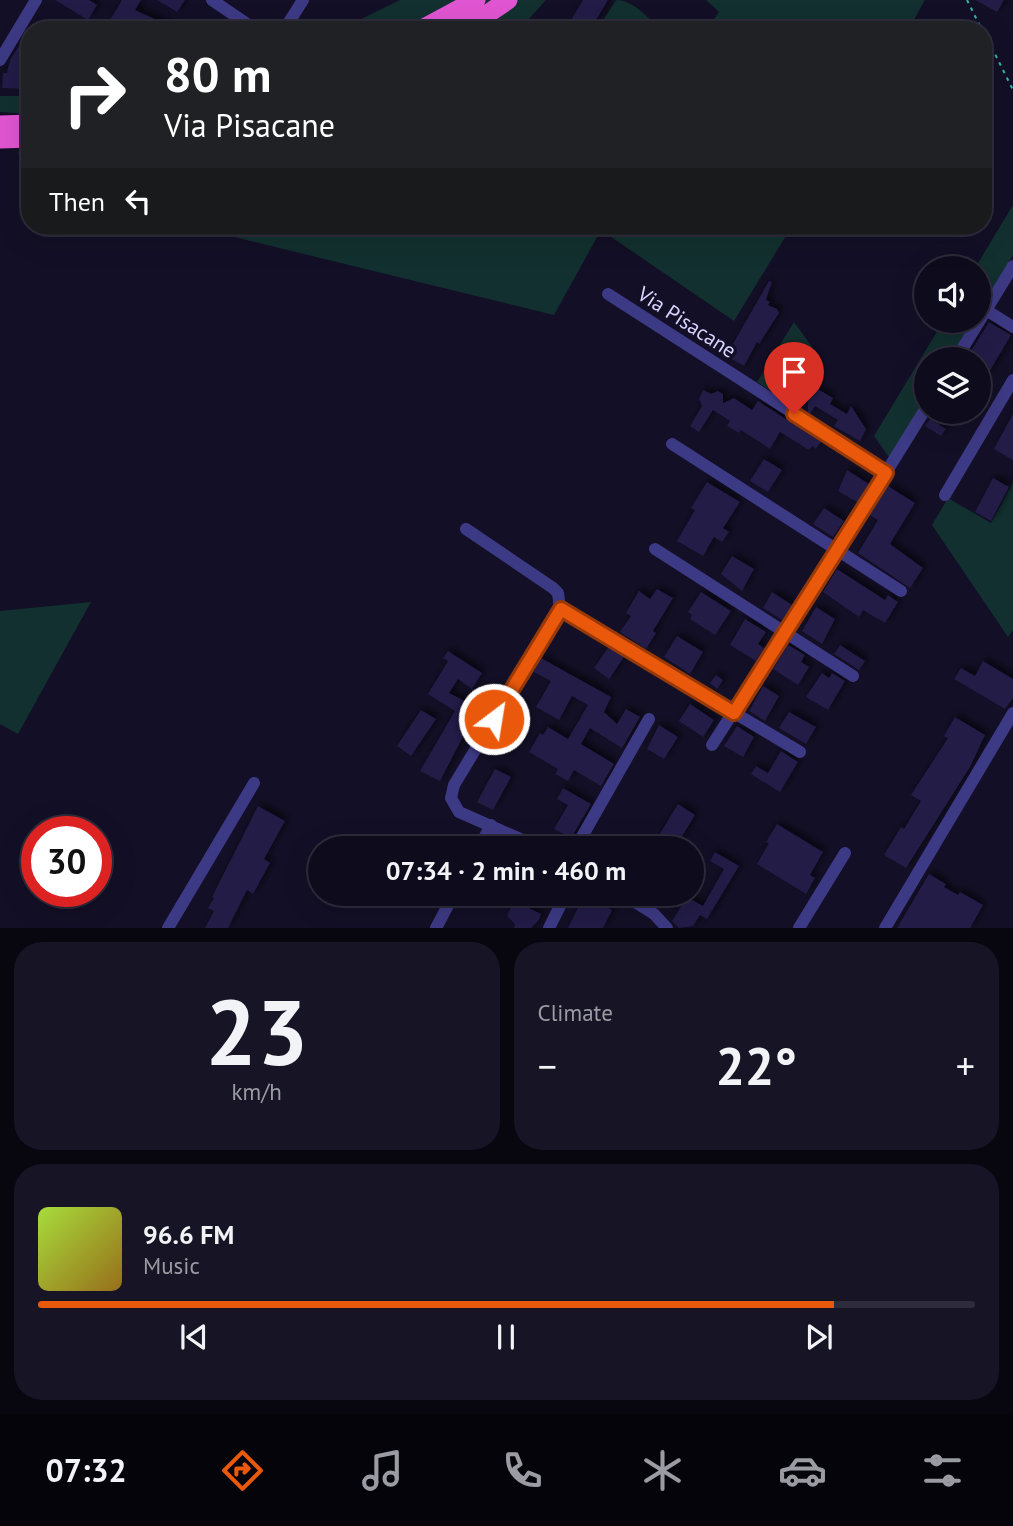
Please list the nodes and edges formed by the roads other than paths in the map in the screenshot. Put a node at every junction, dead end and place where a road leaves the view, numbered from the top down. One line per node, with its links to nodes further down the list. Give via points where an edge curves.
1 (36, 0): 6 (street)
2 (212, 0): 7 (street)
3 (303, 0): 8 (street)
4 (508, 0): 5 (highway)
5 (478, 6): 9 (highway); 10 (highway)
6 (23, 21)
7 (243, 21)
8 (290, 21)
9 (442, 21)
10 (466, 21)
11 (21, 25): 12 (street)
12 (0, 60)
13 (21, 124): 14 (highway)
14 (0, 125)
15 (21, 138): 16 (highway)
16 (0, 139)
17 (1013, 266): 19 (street)
18 (608, 294): 25 (street, Via Pisacane)
19 (991, 302)
20 (991, 313): 21 (street)
21 (1013, 327)
22 (1013, 380): 26 (street)
23 (916, 424): 25 (street)
24 (672, 444): 29 (street)
25 (886, 473): 29 (street)
26 (945, 495)
27 (466, 529): 31 (street, via 554,588)
28 (655, 549): 32 (street)
29 (838, 550): 30 (street); 32 (street)
30 (901, 591)
31 (561, 609): 34 (street); 40 (street, via 454,785 452,798 459,812)
32 (786, 632): 33 (street); 34 (street)
33 (853, 676)
34 (734, 713): 37 (street); 38 (street)
35 (1013, 713): 53 (street)
36 (649, 719): 43 (street)
37 (712, 746)
38 (800, 752)
39 (254, 783): 48 (street)
40 (491, 825): 41 (street); 42 (street)
41 (485, 836)
42 (515, 836)
43 (582, 836)
44 (845, 853): 52 (street)
45 (448, 906): 49 (street)
46 (560, 906): 50 (street)
47 (641, 906): 51 (street)
48 (168, 928)
49 (436, 928)
50 (549, 928)
51 (667, 928)
52 (799, 928)
53 (885, 928)

